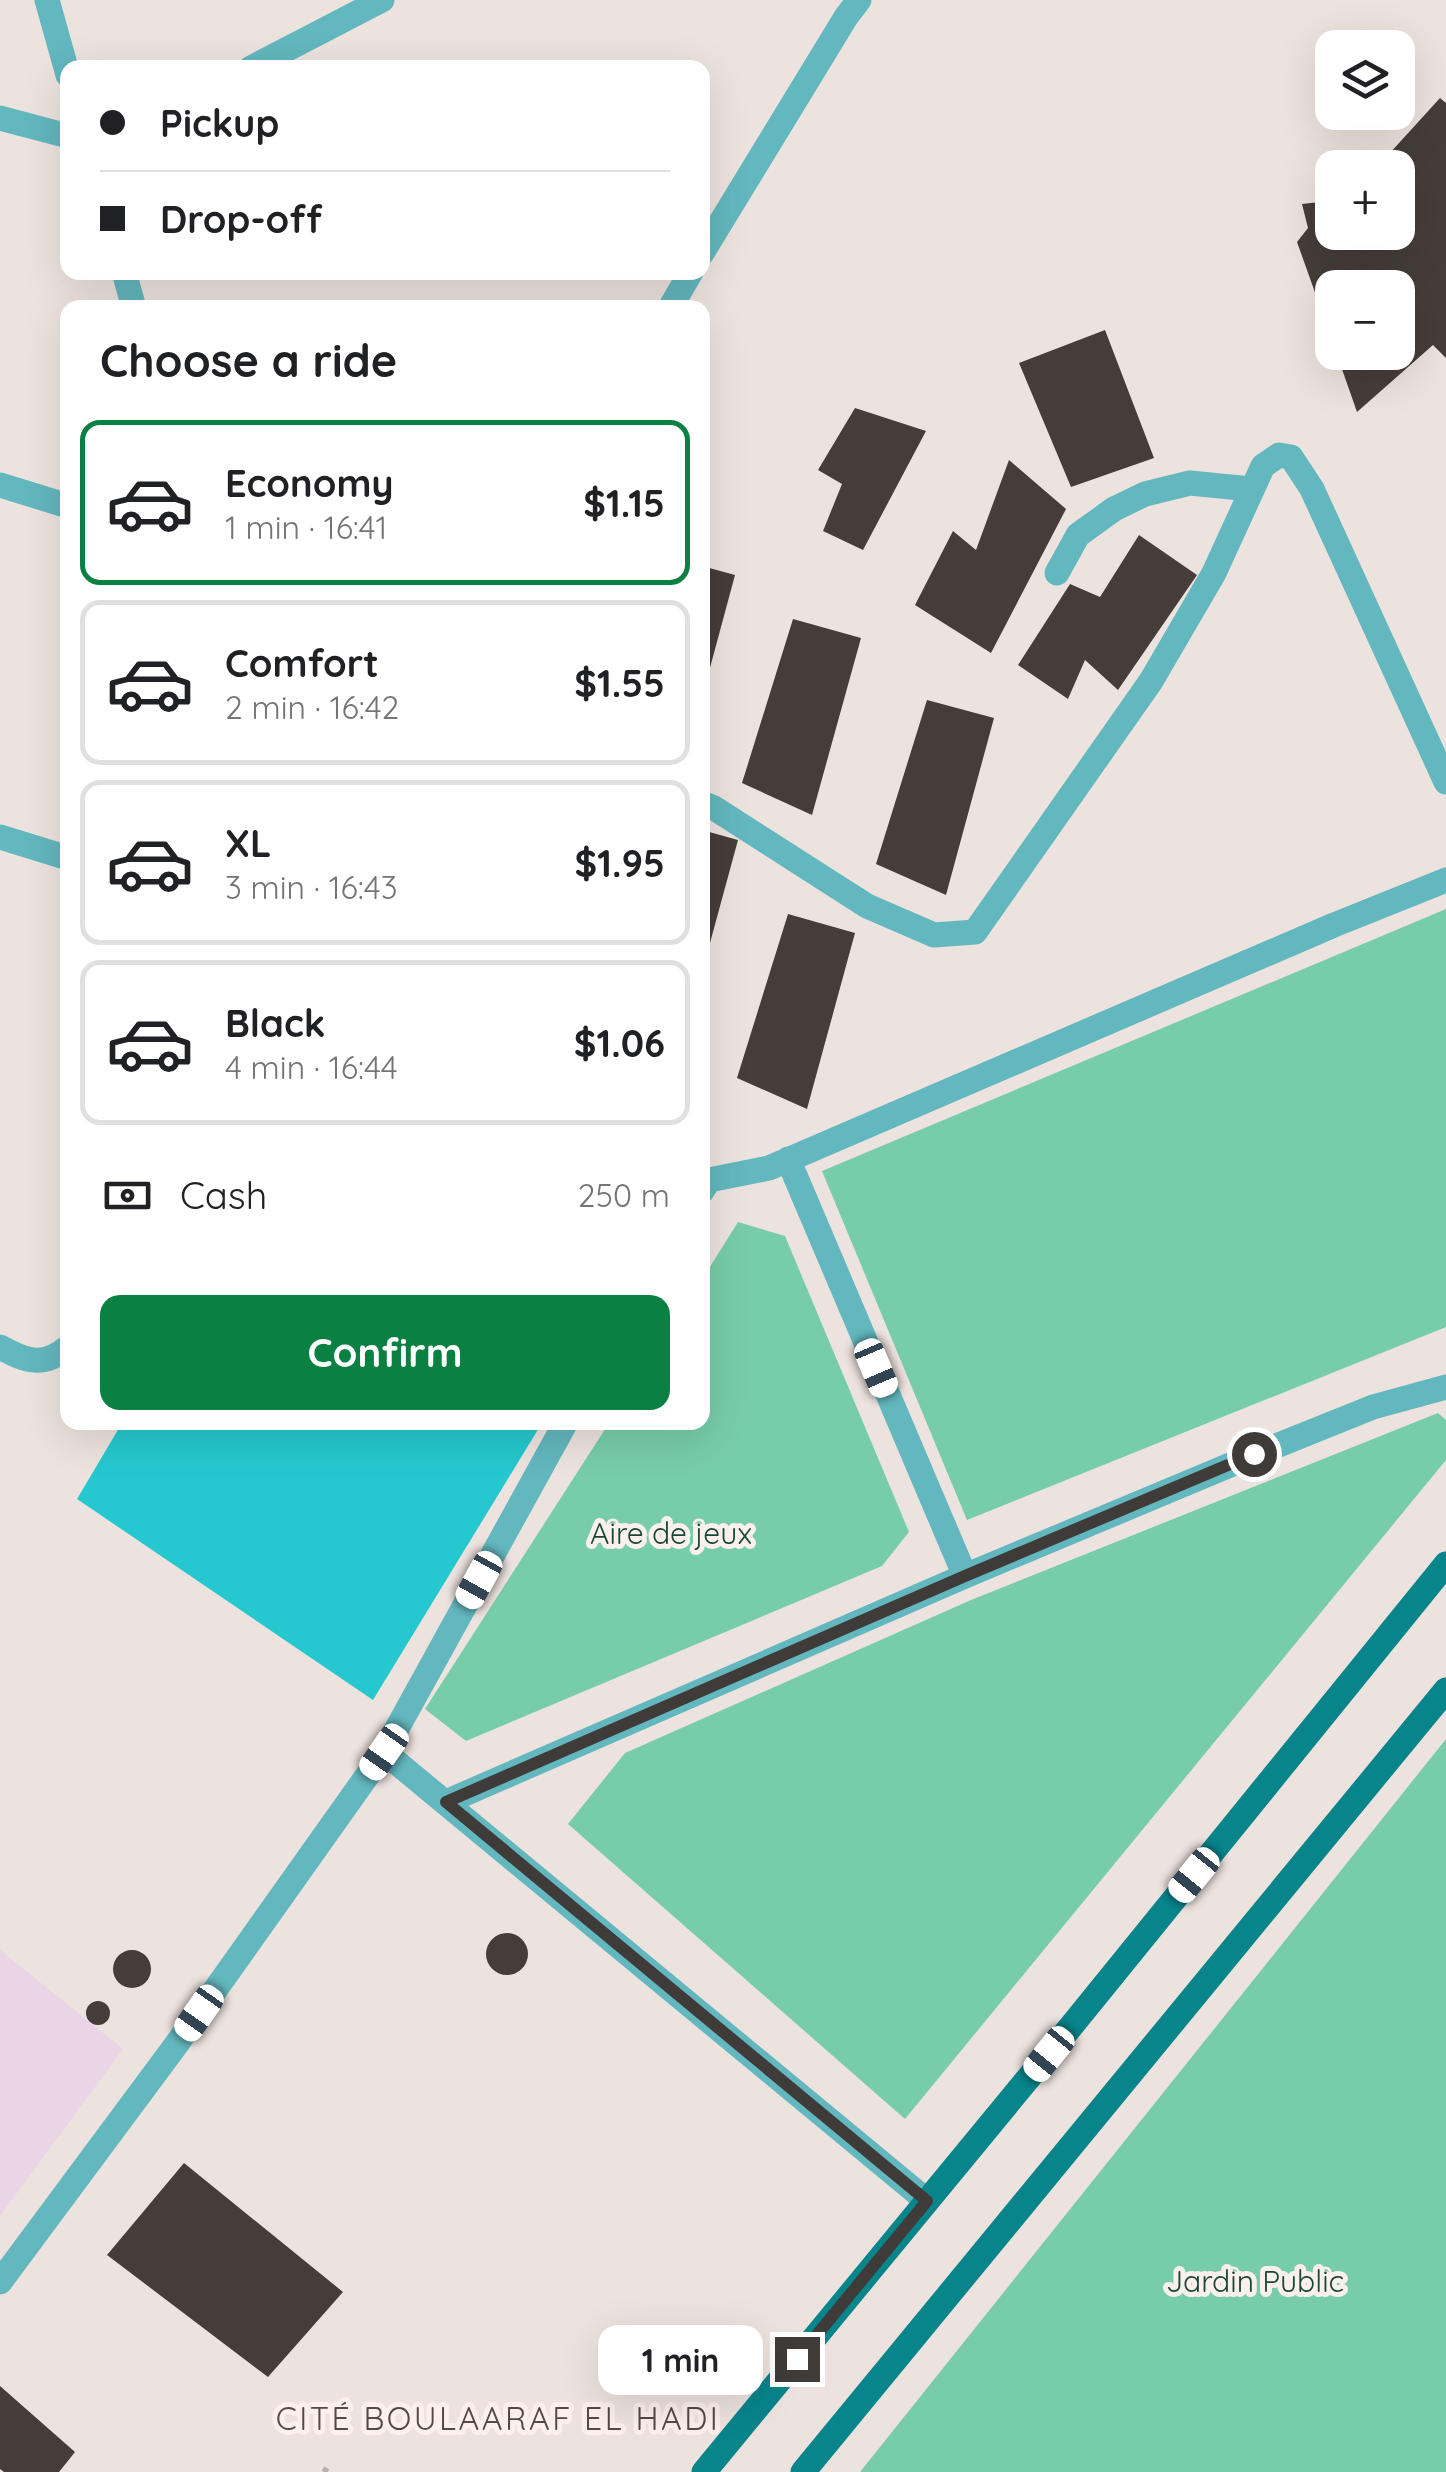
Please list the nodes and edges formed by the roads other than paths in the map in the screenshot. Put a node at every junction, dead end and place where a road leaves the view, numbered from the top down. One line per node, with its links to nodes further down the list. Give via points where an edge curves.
1 (46, 0): 4 (street)
2 (382, 0): 5 (street)
3 (859, 0): 8 (street)
4 (64, 60)
5 (266, 60)
6 (0, 118): 7 (street)
7 (60, 134)
8 (710, 240)
9 (0, 484): 11 (street)
10 (1252, 489): 12 (street, via 1190,483 1145,494 1078,535); 13 (street, via 1262,466 1279,454 1291,456); 14 (street, via 1214,573 1151,681 975,932 934,935 867,906)
11 (60, 503)
12 (1057, 573)
13 (1446, 782)
14 (710, 806)
15 (0, 837): 16 (street)
16 (60, 856)
17 (1446, 880): 18 (street)
18 (788, 1159): 19 (street); 25 (street)
19 (710, 1181)
20 (0, 1347): 21 (street, via 24,1360)
21 (60, 1354)
22 (1446, 1388): 25 (street, via 1356,1414)
23 (562, 1430): 27 (street)
24 (1446, 1564): 29 (main road)
25 (965, 1576): 28 (street)
26 (1446, 1690): 32 (main road)
27 (384, 1752): 28 (street); 30 (street)
28 (446, 1802): 29 (street)
29 (927, 2201): 31 (main road)
30 (0, 2282)
31 (704, 2472)
32 (803, 2472)

